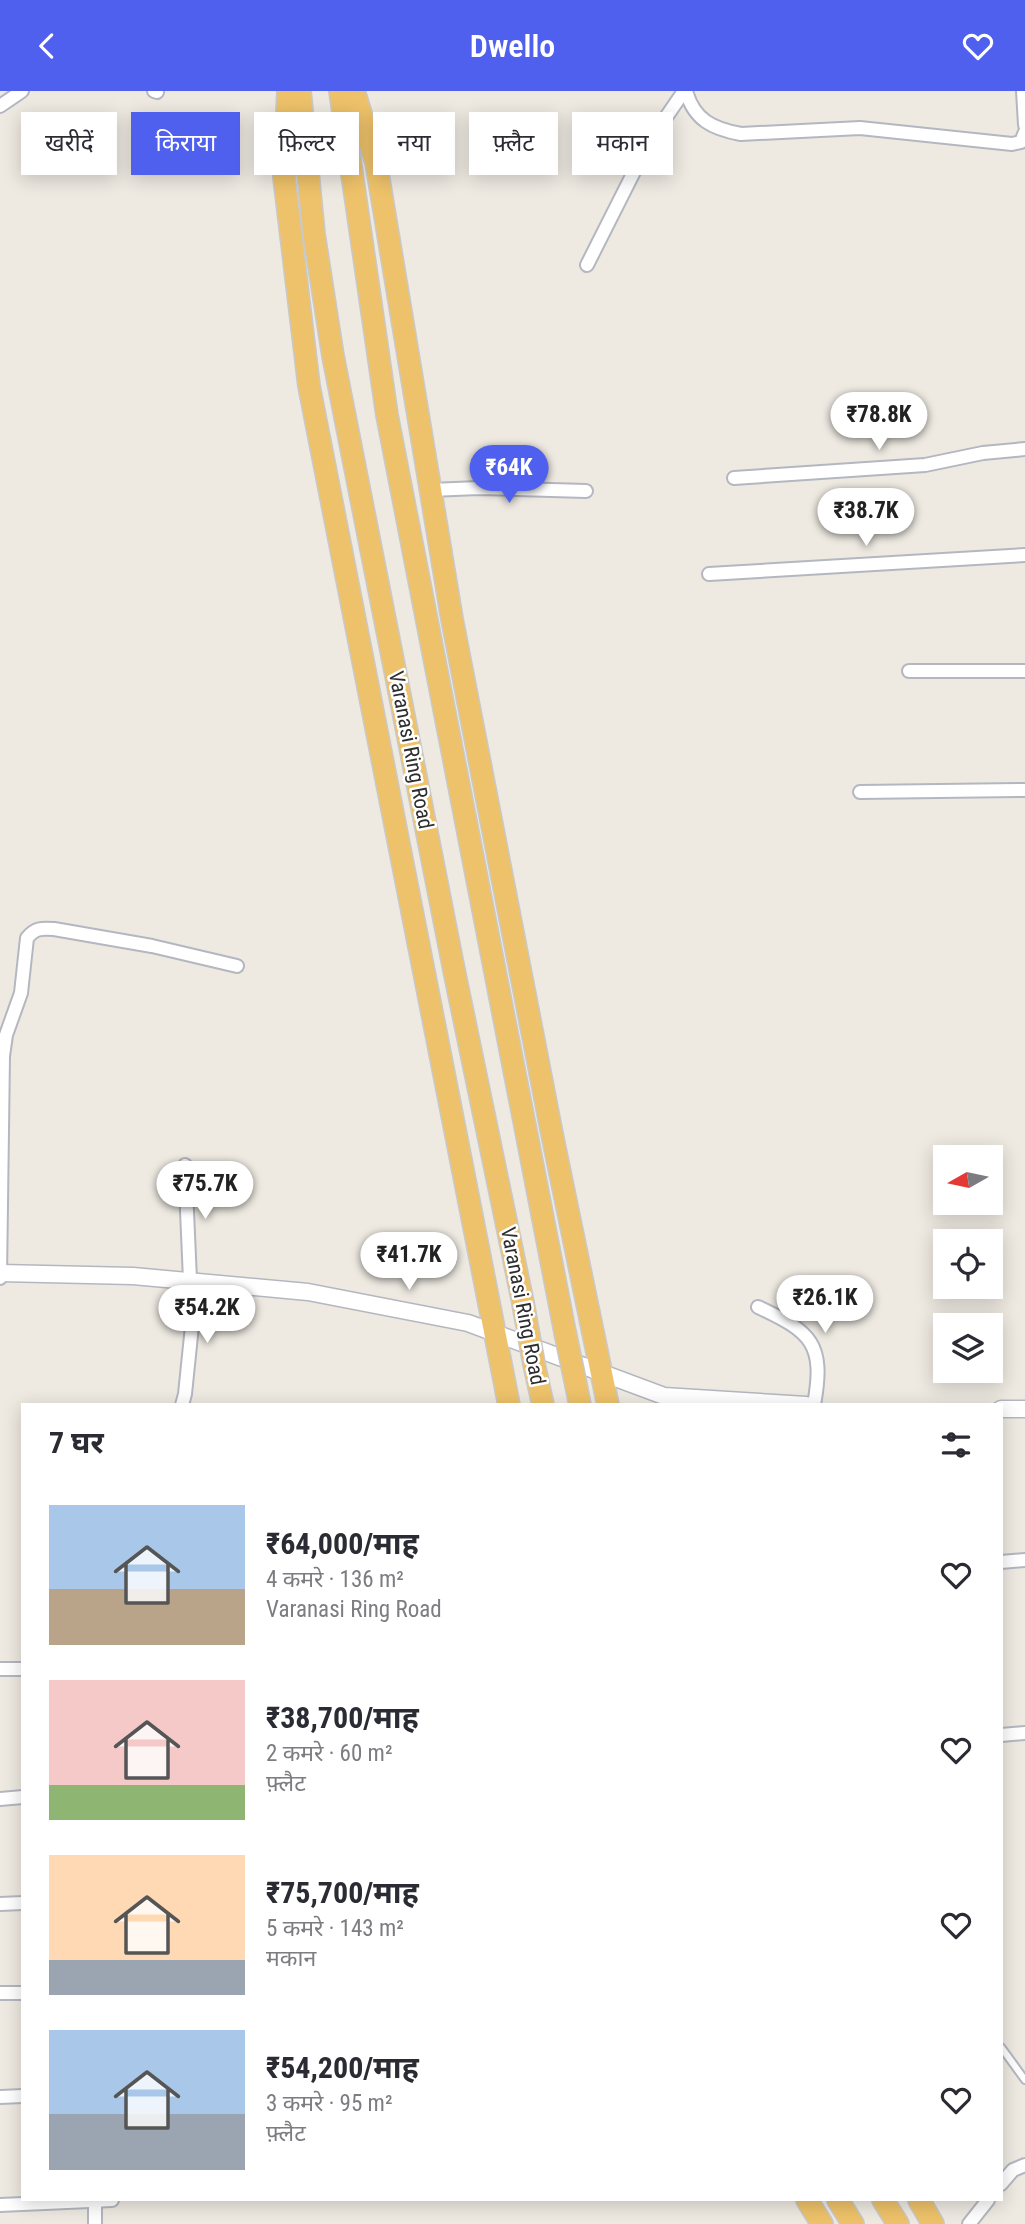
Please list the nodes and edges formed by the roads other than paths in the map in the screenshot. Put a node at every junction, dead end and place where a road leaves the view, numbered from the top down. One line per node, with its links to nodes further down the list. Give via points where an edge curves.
1 (22, 91): 8 (street)
2 (288, 91): 28 (highway, via 284,177 309,386)
3 (300, 91): 33 (highway, Varanasi Ring Road, bridge, via 314,234 333,356)
4 (340, 91): 30 (highway, Varanasi Ring Road, bridge, via 390,428)
5 (354, 91): 14 (highway, via 376,162)
6 (685, 91): 10 (street, via 703,121 741,134 860,128 1004,144); 11 (street, via 649,142)
7 (1023, 91): 9 (street)
8 (0, 106)
9 (1025, 125)
10 (1024, 137)
11 (587, 265)
12 (1025, 449): 13 (street, via 925,465)
13 (734, 478)
14 (430, 490): 15 (street); 29 (highway, via 486,799)
15 (586, 491)
16 (1025, 555): 17 (street)
17 (709, 573)
18 (909, 671): 19 (street)
19 (1025, 671)
20 (1025, 790): 21 (street)
21 (860, 792)
22 (237, 966): 23 (street, via 152,946 40,928 27,939 21,993)
23 (2, 1056): 25 (street)
24 (186, 1165): 26 (street)
25 (0, 1275): 26 (street)
26 (191, 1279): 28 (street, via 308,1292); 31 (street, via 192,1326)
27 (758, 1307): 36 (street, via 791,1322 815,1350 819,1377)
28 (494, 1332): 29 (street); 32 (highway)
29 (600, 1370): 34 (highway); 35 (street, via 664,1396)
30 (578, 1395)
31 (183, 1403)
32 (509, 1403)
33 (543, 1403)
34 (608, 1403)
35 (774, 1403)
36 (814, 1403)
37 (1003, 1409): 38 (street)
38 (1025, 1409)
39 (1025, 1560): 40 (street)
40 (1003, 1562)
41 (0, 1669): 42 (street)
42 (21, 1669)
43 (1025, 1733): 44 (street)
44 (1003, 1735)
45 (21, 1797): 46 (street)
46 (0, 1798)
47 (21, 1903): 48 (street)
48 (0, 1904)
49 (0, 1993): 50 (street)
50 (21, 1993)
51 (1003, 2050): 52 (lane)
52 (1025, 2080)
53 (21, 2096): 54 (street)
54 (0, 2097)
55 (1025, 2165): 56 (street)
56 (1003, 2181)
57 (76, 2201): 64 (street)
58 (95, 2201): 65 (street)
59 (808, 2201): 66 (highway)
60 (839, 2201): 67 (highway)
61 (884, 2201): 68 (highway)
62 (920, 2201): 69 (highway)
63 (987, 2201): 70 (street)
64 (0, 2205)
65 (95, 2224)
66 (822, 2224)
67 (853, 2224)
68 (898, 2224)
69 (933, 2224)
70 (970, 2224)

